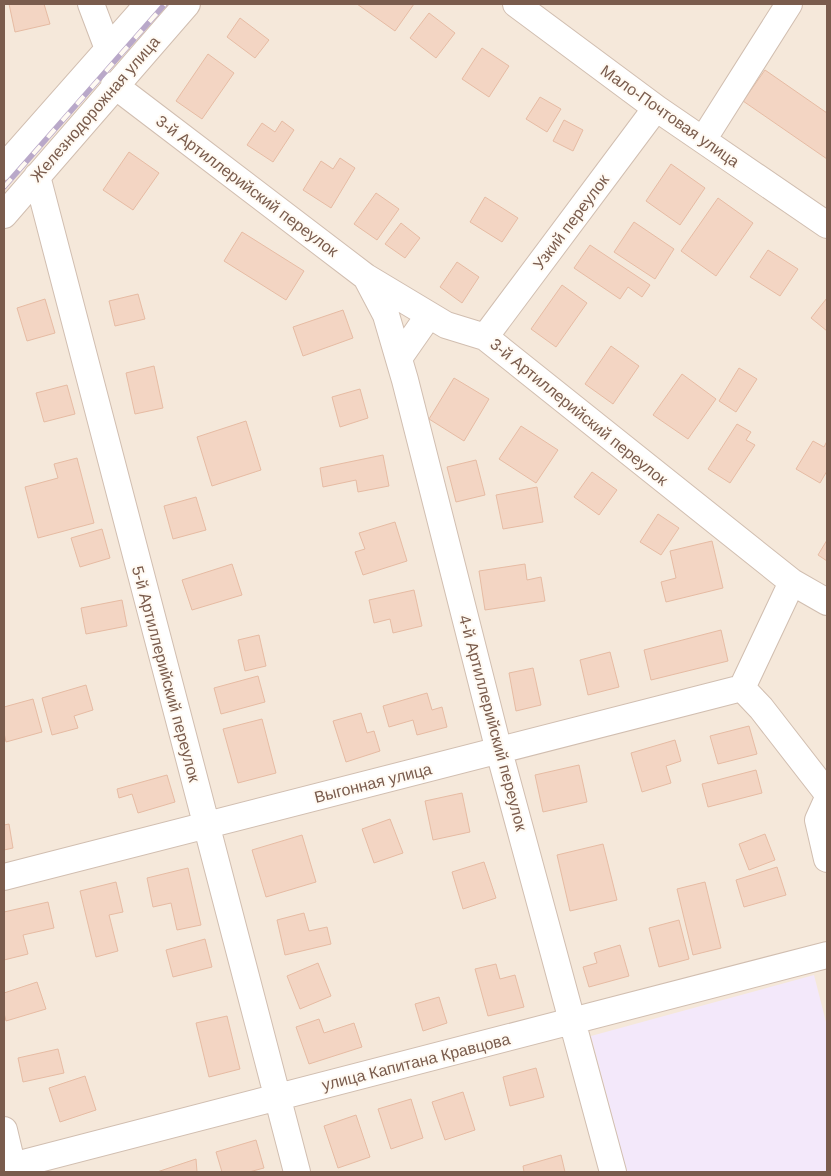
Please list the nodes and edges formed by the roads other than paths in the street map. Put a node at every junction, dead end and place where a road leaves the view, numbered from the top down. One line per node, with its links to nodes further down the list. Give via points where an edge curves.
1 (91, 4): 6 (street)
2 (148, 4): 6 (street, Железнодорожная улица)
3 (187, 4): 7 (street, Железнодорожная улица)
4 (516, 4): 8 (street, Мало-Почтовая улица)
5 (789, 4): 9 (street)
6 (108, 49): 10 (street, Железнодорожная улица)
7 (114, 85): 11 (street, Железнодорожная улица); 14 (street, 3-й Артиллерийский переулок)
8 (656, 108): 9 (street, Мало-Почтовая улица); 16 (street, Узкий переулок)
9 (703, 140): 13 (street, Мало-Почтовая улица)
10 (4, 167)
11 (37, 176): 12 (street, Железнодорожная улица); 24 (street, 5-й Артиллерийский переулок)
12 (4, 215)
13 (827, 225)
14 (366, 277): 15 (street, 3-й Артиллерийский переулок); 17 (street, 4-й Артиллерийский переулок, via 386,315)
15 (429, 315): 16 (street, 3-й Артиллерийский переулок, via 446,325); 17 (street)
16 (485, 337): 18 (street, 3-й Артиллерийский переулок)
17 (399, 358): 21 (street, 4-й Артиллерийский переулок)
18 (792, 582): 19 (street, 3-й Артиллерийский переулок); 20 (street)
19 (827, 602)
20 (742, 688): 21 (street, Выгонная улица); 22 (street)
21 (499, 751): 24 (street, Выгонная улица); 28 (street, 4-й Артиллерийский переулок)
22 (827, 793)
23 (822, 810): 25 (street)
24 (206, 826): 26 (street, Выгонная улица); 29 (street, 5-й Артиллерийский переулок)
25 (827, 859)
26 (4, 877)
27 (827, 955): 28 (street, улица Капитана Кравцова)
28 (572, 1022): 29 (street, улица Капитана Кравцова); 33 (street, 4-й Артиллерийский переулок)
29 (276, 1098): 31 (street, улица Капитана Кравцова); 32 (street, 5-й Артиллерийский переулок)
30 (4, 1130): 31 (street)
31 (10, 1168)
32 (296, 1172)
33 (613, 1172)

